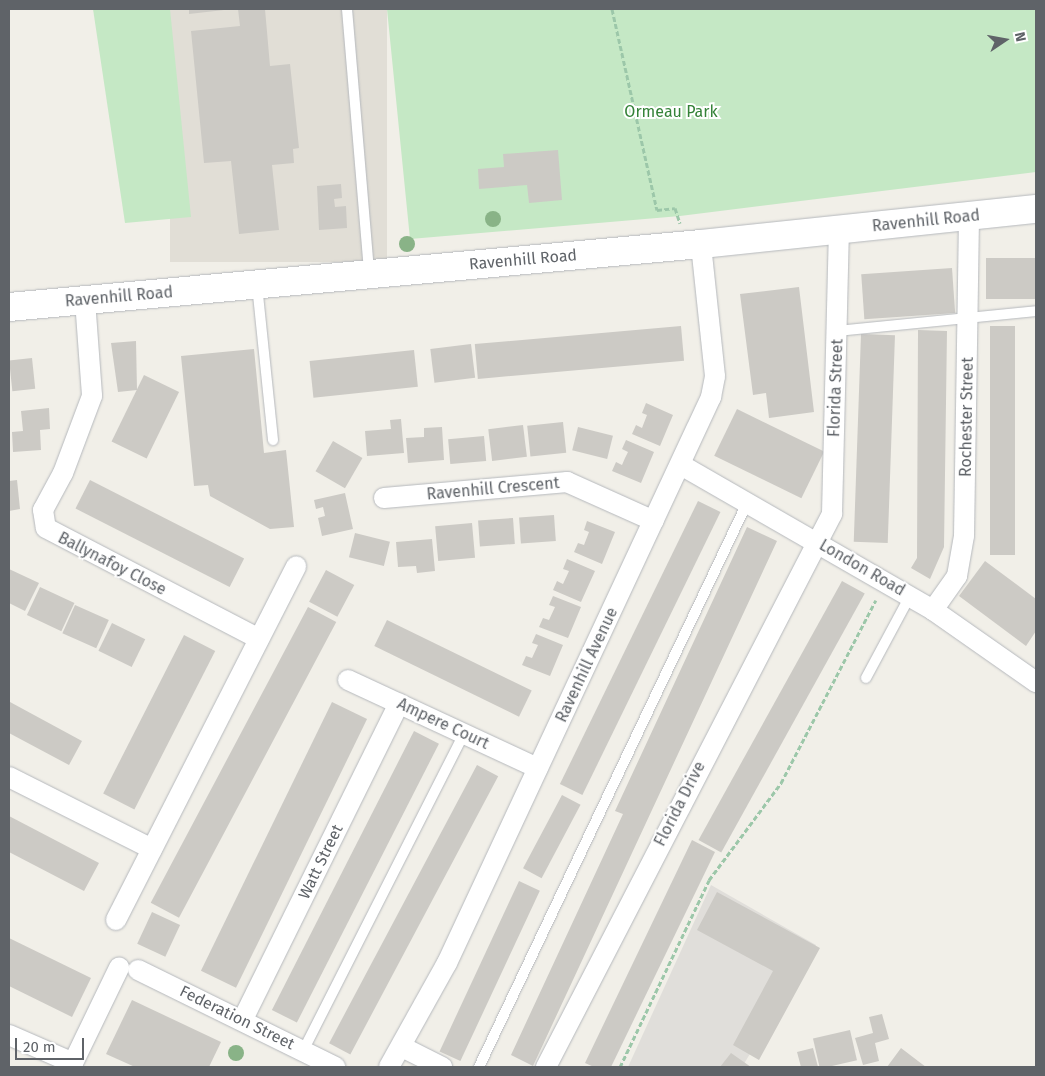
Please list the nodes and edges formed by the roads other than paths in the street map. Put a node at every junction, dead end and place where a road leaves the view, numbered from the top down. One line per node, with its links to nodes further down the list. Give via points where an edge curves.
1 (347, 9): 6 (lane)
2 (1036, 209): 3 (main road, Ravenhill Road)
3 (970, 216): 4 (main road, Ravenhill Road); 11 (street, Rochester Street)
4 (840, 230): 5 (main road, Ravenhill Road); 12 (street, Florida Street)
5 (701, 244): 6 (main road, Ravenhill Road); 14 (street, Ravenhill Avenue, via 715,376 712,397)
6 (369, 274): 7 (main road, Ravenhill Road)
7 (257, 284): 8 (main road, Ravenhill Road); 13 (lane)
8 (85, 300): 9 (main road, Ravenhill Road); 22 (street, Ballynafoy Close, via 92,396 63,473 43,510 46,528)
9 (9, 307)
10 (1036, 311): 11 (lane)
11 (968, 319): 12 (lane); 21 (street, Rochester Street, via 964,536 957,576)
12 (837, 331): 18 (street, Florida Street, via 832,514)
13 (272, 440)
14 (681, 465): 16 (street, London Road); 17 (street, Ravenhill Avenue)
15 (384, 498): 17 (street, Ravenhill Crescent, via 567,482)
16 (747, 503): 18 (street, London Road); 39 (lane)
17 (654, 521): 28 (street, Ravenhill Avenue)
18 (818, 543): 20 (street, London Road); 40 (street, Florida Drive)
19 (296, 566): 22 (street)
20 (910, 596): 21 (street, London Road); 24 (lane)
21 (933, 610): 23 (street, London Road)
22 (258, 639): 30 (street)
23 (1034, 675)
24 (866, 678)
25 (348, 680): 26 (street, Ampere Court)
26 (399, 704): 27 (street, Ampere Court); 32 (street, Watt Street)
27 (464, 734): 28 (street, Ampere Court); 35 (lane)
28 (538, 768): 34 (street, Ravenhill Avenue, via 447,964)
29 (9, 777): 30 (street)
30 (152, 849): 31 (street)
31 (116, 920)
32 (243, 1019): 33 (street, Federation Street, via 128,969 74,1063); 35 (street, Federation Street)
33 (9, 1035)
34 (402, 1047): 37 (street, Ravenhill Avenue); 38 (street)
35 (303, 1051): 36 (street, Federation Street)
36 (335, 1067)
37 (389, 1067)
38 (442, 1067)
39 (480, 1067)
40 (546, 1067)

